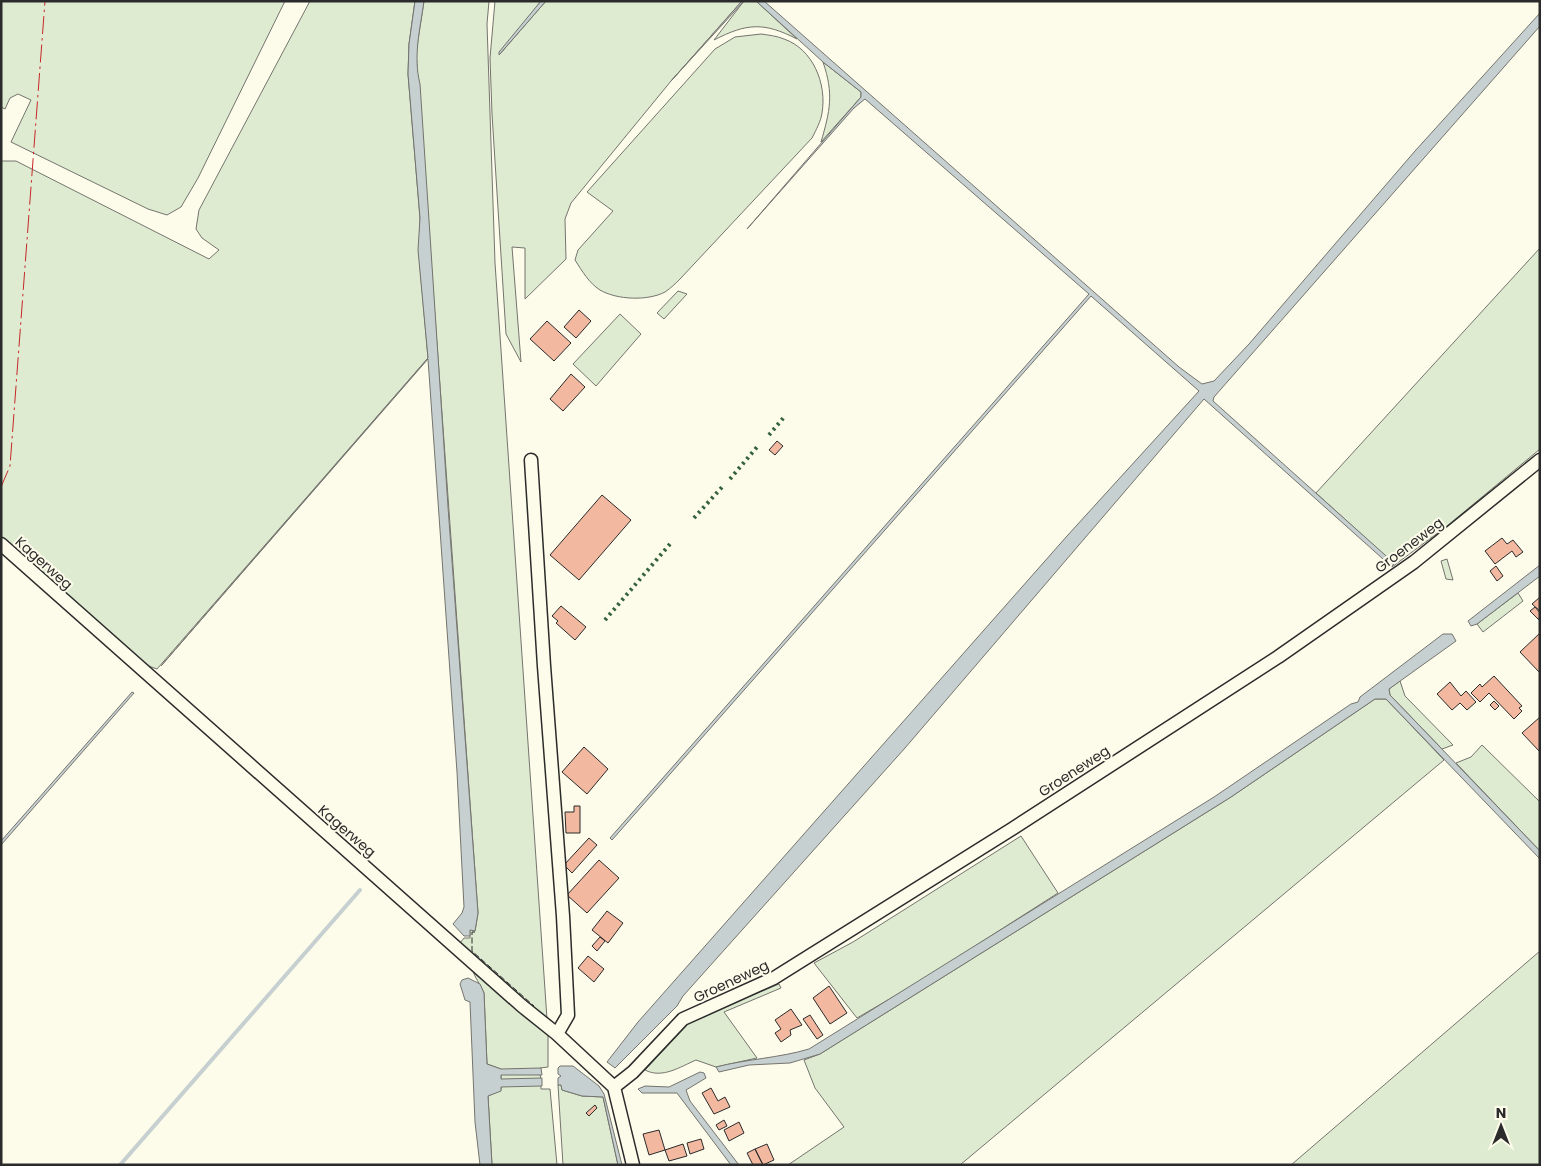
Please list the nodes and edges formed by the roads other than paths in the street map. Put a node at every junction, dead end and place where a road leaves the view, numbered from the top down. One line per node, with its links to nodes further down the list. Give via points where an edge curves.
1 (531, 460): 4 (street, via 568,1014)
2 (1540, 460): 5 (street, Groeneweg, via 1414,562 1278,657 774,978 683,1020)
3 (1, 544): 4 (street, Kagerweg)
4 (557, 1034): 5 (street, Kagerweg)
5 (614, 1087): 6 (street)
6 (633, 1165)

